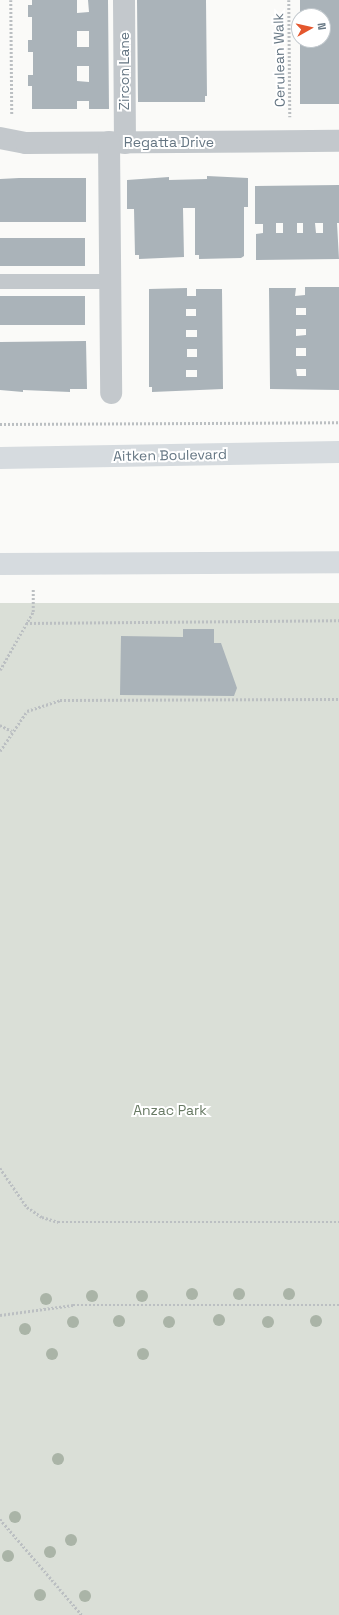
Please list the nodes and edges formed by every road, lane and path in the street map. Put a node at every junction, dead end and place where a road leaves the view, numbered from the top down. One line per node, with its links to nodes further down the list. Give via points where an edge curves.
1 (12, 0): 4 (path)
2 (124, 0): 8 (street, Zircon Lane)
3 (289, 0): 5 (path, Cerulean Walk)
4 (12, 121)
5 (290, 121)
6 (0, 138): 8 (street, Regatta Drive, via 26,143)
7 (339, 141): 8 (street, Regatta Drive)
8 (117, 143): 9 (street, Zircon Lane)
9 (110, 280): 10 (lane); 11 (street, Zircon Lane)
10 (0, 281)
11 (111, 393)
12 (339, 422): 13 (path)
13 (0, 424)
14 (339, 452): 15 (main road, Aitken Boulevard)
15 (0, 458)
16 (339, 562): 17 (main road)
17 (0, 564)
18 (33, 589): 20 (path, via 33,612)
19 (339, 620): 20 (path)
20 (26, 623): 21 (path)
21 (0, 670)
22 (339, 699): 24 (path, via 60,700 27,712)
23 (0, 725): 24 (path)
24 (12, 731): 25 (path)
25 (0, 751)
26 (0, 1168): 27 (path, via 27,1207 42,1217 58,1222)
27 (339, 1222)
28 (339, 1305): 29 (path, via 73,1305)
29 (0, 1315)
30 (0, 1519): 31 (path)
31 (82, 1615)

